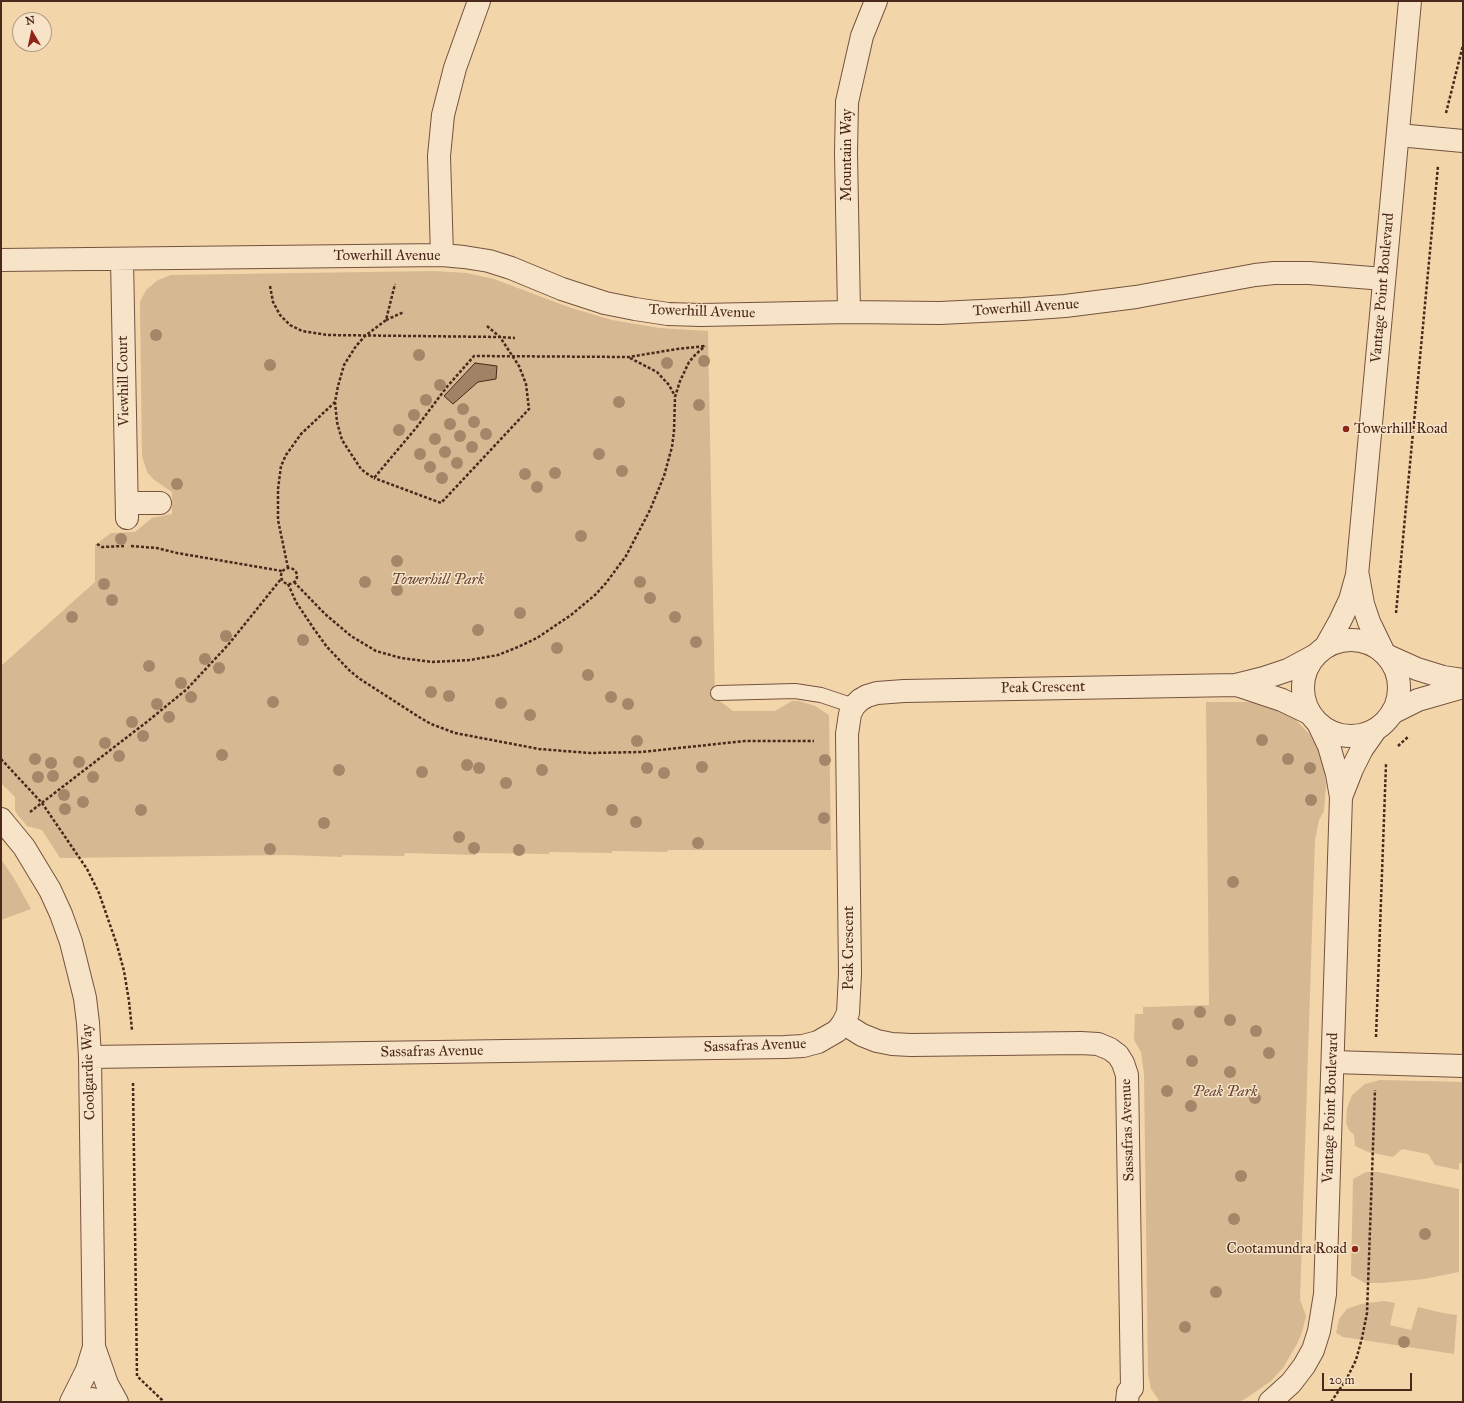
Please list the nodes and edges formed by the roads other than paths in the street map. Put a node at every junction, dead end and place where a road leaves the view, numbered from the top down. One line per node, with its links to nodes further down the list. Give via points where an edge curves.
1 (479, 1): 6 (street, via 455,68 443,115 439,156)
2 (876, 1): 10 (street, Mountain Way, via 862,36 847,102)
3 (1410, 1): 4 (street, Vantage Point Boulevard)
4 (1398, 135): 5 (street); 9 (street, Vantage Point Boulevard)
5 (1453, 140)
6 (442, 255): 7 (street, Towerhill Avenue); 10 (street, Towerhill Avenue, via 489,261 605,303 668,314)
7 (122, 259): 8 (street, Towerhill Avenue); 11 (street, Viewhill Court, via 127,510)
8 (1, 260)
9 (1384, 279): 10 (street, Towerhill Avenue, via 1274,273 1136,297 1066,306 982,312); 12 (street, Vantage Point Boulevard)
10 (849, 312)
11 (160, 503)
12 (1358, 575): 13 (street, Vantage Point Boulevard, via 1340,621); 14 (street, Vantage Point Boulevard, via 1369,622)
13 (1320, 651): 14 (street, via 1340,640 1355,639 1370,643); 16 (street, Peak Crescent, via 1288,670); 21 (street, via 1306,669 1302,684 1304,699)
14 (1385, 654): 15 (street, via 1417,669); 20 (street, via 1395,669 1399,684 1398,699)
15 (1463, 680)
16 (1236, 685): 19 (street, Peak Crescent, via 904,690 876,693); 21 (street, Peak Crescent, via 1282,700)
17 (1463, 687): 20 (street, via 1418,700)
18 (718, 693): 19 (lane, via 795,691)
19 (854, 706): 25 (street, Peak Crescent, via 846,734 850,974 848,1013)
20 (1392, 713): 22 (street)
21 (1314, 719): 22 (street, via 1332,732 1347,736 1362,735); 23 (street, Vantage Point Boulevard, via 1329,746)
22 (1376, 729): 23 (street, Vantage Point Boulevard, via 1362,749)
23 (1342, 797): 27 (street, Vantage Point Boulevard)
24 (5, 824): 26 (street, Coolgardie Way, via 24,848 50,890 61,914 85,998)
25 (843, 1023): 26 (street, Sassafras Avenue, via 837,1031 818,1042 785,1047); 30 (street, Sassafras Avenue, via 862,1035 892,1044 1081,1043 1098,1044 1118,1055 1124,1063 1128,1088)
26 (90, 1056): 29 (street, Coolgardie Way)
27 (1333, 1062): 28 (street); 35 (street, Vantage Point Boulevard, via 1323,1315 1313,1350 1304,1366 1291,1383)
28 (1463, 1066)
29 (94, 1347): 31 (street, Coolgardie Way, via 87,1370); 34 (street, Coolgardie Way, via 107,1384)
30 (1133, 1397)
31 (71, 1402)
32 (83, 1402): 33 (street, via 92,1399)
33 (109, 1402)
34 (117, 1402)
35 (1270, 1402)

